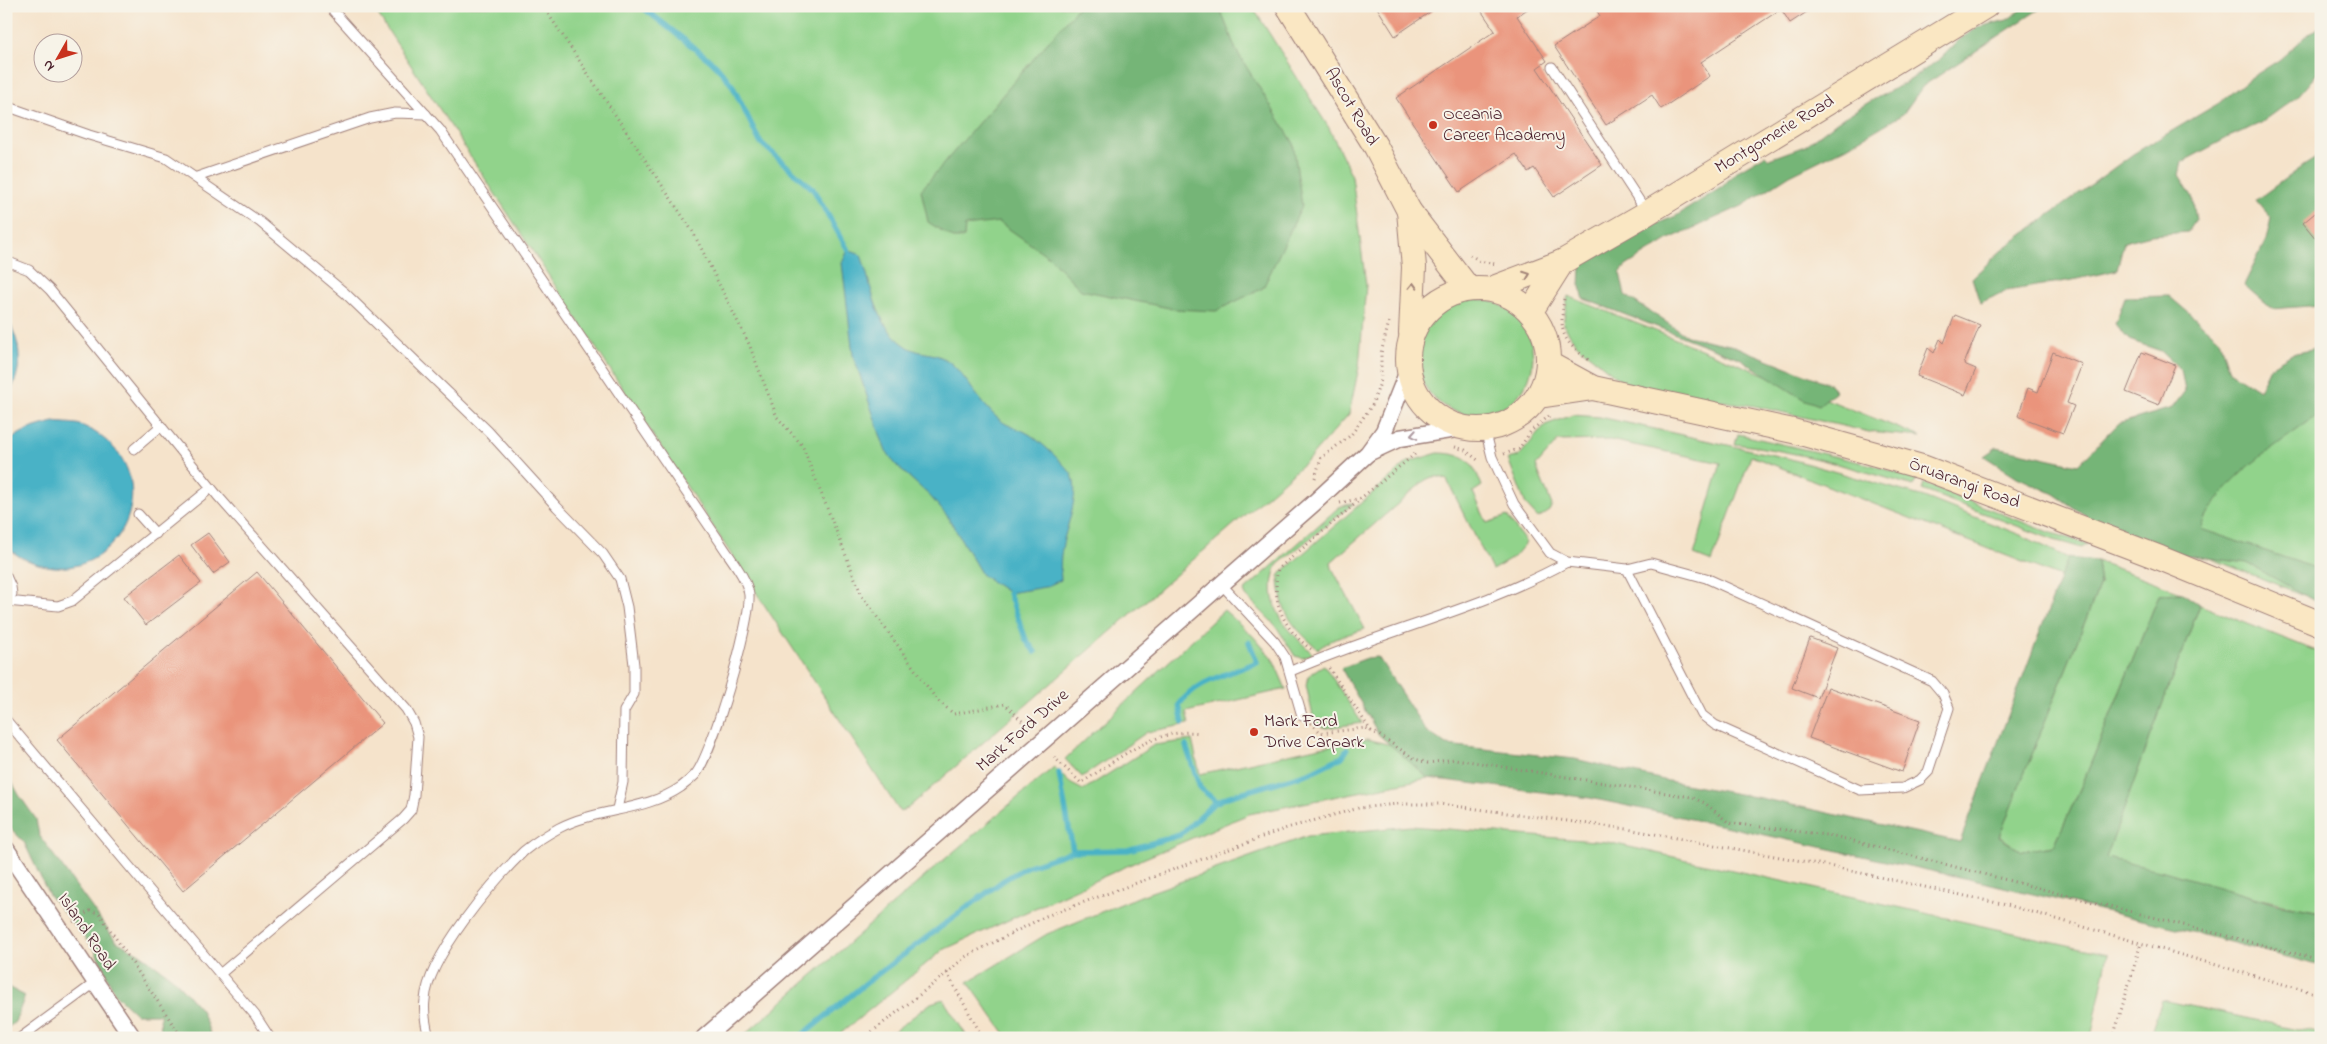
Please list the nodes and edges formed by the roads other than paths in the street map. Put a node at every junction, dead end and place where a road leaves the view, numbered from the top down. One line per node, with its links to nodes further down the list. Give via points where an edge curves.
1 (329, 6): 6 (lane)
2 (1288, 6): 8 (street, Ascot Road, via 1376,147)
3 (1986, 6): 9 (street, Montgomerie Road)
4 (1552, 67): 9 (lane)
5 (6, 106): 7 (lane, via 166,158)
6 (426, 114): 7 (lane, via 395,113 370,118); 36 (lane, via 635,416 725,551 749,593 748,615 716,732 696,774 680,788 644,803)
7 (197, 177): 36 (lane, via 260,222 345,294 488,431 603,554 620,579 627,607 634,694 624,711 623,782)
8 (1409, 211): 12 (street, Ascot Road); 14 (street, Ascot Road, one-way to 8, via 1414,267)
9 (1647, 213): 11 (street, Montgomerie Road)
10 (6, 261): 19 (lane, via 29,270 50,290)
11 (1562, 262): 12 (street, Montgomerie Road, one-way to 11); 13 (street, Montgomerie Road)
12 (1480, 289): 13 (street, via 1513,297); 14 (street, via 1444,296 1424,312)
13 (1531, 312): 15 (street, via 1541,327)
14 (1411, 334): 16 (street, via 1407,352)
15 (1549, 364): 17 (street, Ōruarangi Road); 18 (street)
16 (1408, 371): 20 (street, via 1415,391 1427,407 1443,420); 23 (street, Mark Ford Drive, via 1384,431)
17 (1593, 388): 18 (street, Ōruarangi Road); 32 (street, Ōruarangi Road, via 1793,431 1922,467)
18 (1538, 396): 21 (street, via 1516,419)
19 (161, 426): 22 (lane); 24 (lane)
20 (1462, 428): 21 (street); 23 (street, Mark Ford Drive, one-way to 23, via 1400,438)
21 (1485, 429): 27 (lane, via 1492,457 1514,504 1550,553)
22 (134, 449)
23 (1368, 453): 30 (street, Mark Ford Drive)
24 (211, 488): 26 (lane); 38 (lane, via 406,708 418,737 411,810)
25 (138, 514): 26 (lane)
26 (156, 534): 31 (lane, via 72,601 58,606)
27 (1567, 562): 28 (lane); 33 (lane, via 1497,595 1330,654)
28 (1627, 569): 28 (lane, via 1651,563 1706,578 1932,681 1944,694 1949,708 1928,772 1903,788 1860,790 1715,725 1702,715)
29 (6, 576): 31 (lane, via 12,594)
30 (1220, 584): 33 (lane, via 1275,642); 44 (street, Mark Ford Drive)
31 (7, 601)
32 (2321, 624)
33 (1291, 672): 34 (lane)
34 (1302, 716)
35 (6, 720): 38 (lane)
36 (617, 809): 43 (lane, via 593,814 559,828 526,850 494,883 435,967 424,999)
37 (6, 849): 39 (street, Island Road)
38 (220, 974): 42 (lane)
39 (96, 982): 40 (lane); 41 (street, Island Road)
40 (20, 1038)
41 (133, 1038)
42 (270, 1038)
43 (429, 1038)
44 (704, 1038)

